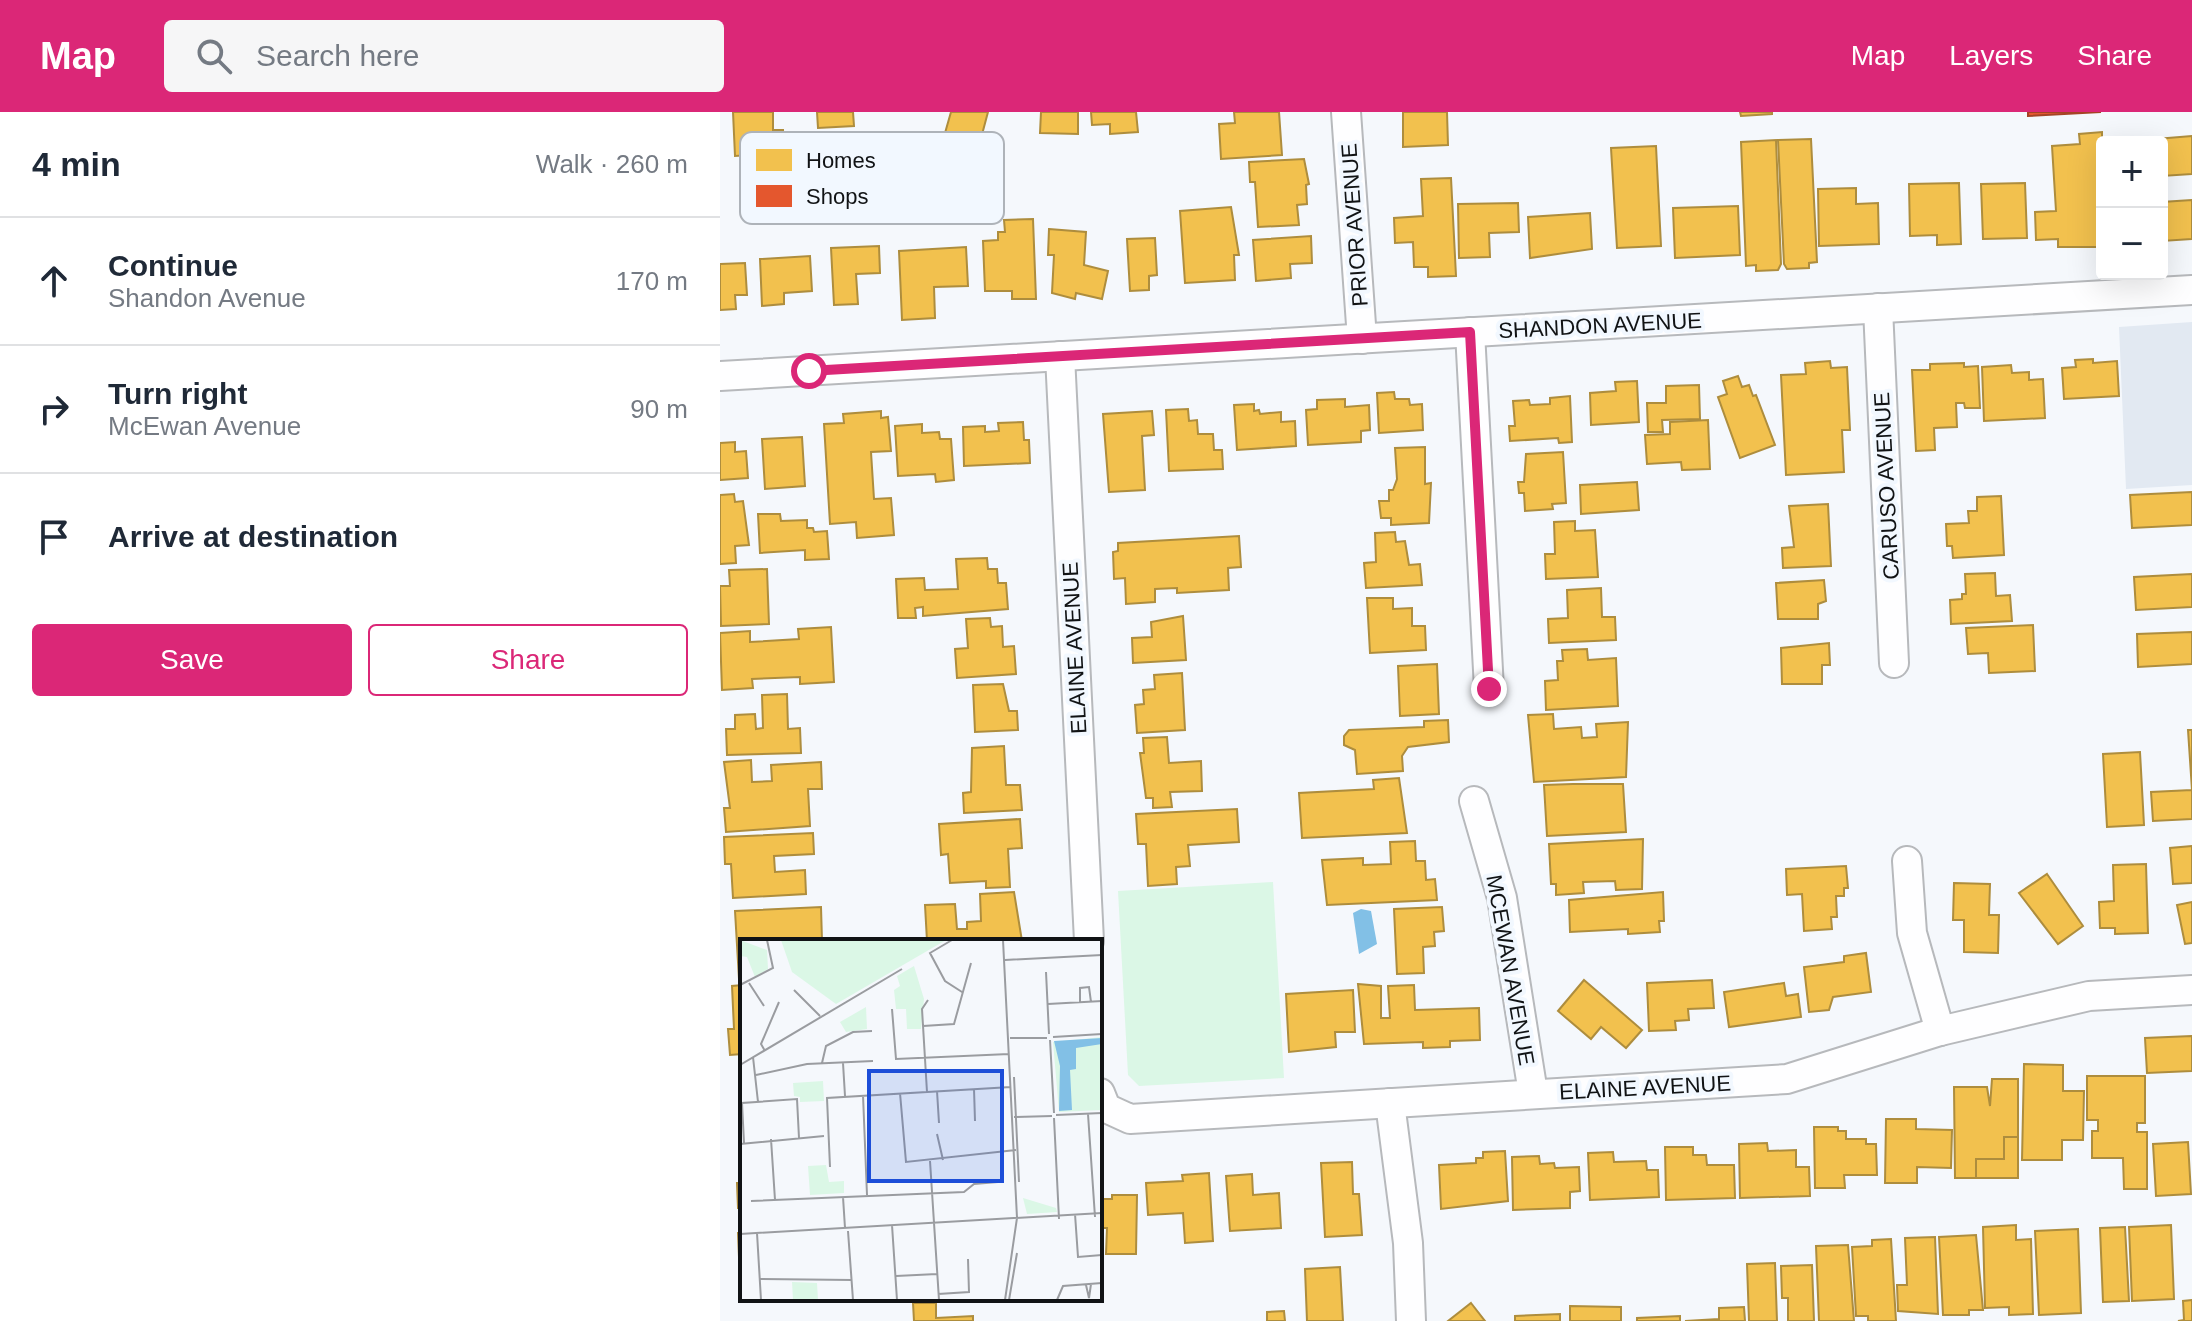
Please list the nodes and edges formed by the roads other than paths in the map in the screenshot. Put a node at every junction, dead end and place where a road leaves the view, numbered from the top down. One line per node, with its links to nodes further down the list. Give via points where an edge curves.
1 (1346, 112): 5 (street, PRIOR AVENUE)
2 (2192, 290): 3 (street, SHANDON AVENUE)
3 (1878, 308): 4 (street, SHANDON AVENUE); 8 (street, CARUSO AVENUE)
4 (1470, 332): 5 (street, SHANDON AVENUE); 9 (street)
5 (1362, 339): 6 (street, SHANDON AVENUE)
6 (1060, 356): 7 (street, SHANDON AVENUE); 12 (street, ELAINE AVENUE)
7 (720, 376)
8 (1894, 663)
9 (1489, 689)
10 (1474, 801): 15 (street, MCEWAN AVENUE, via 1502,898)
11 (1907, 861): 14 (street, via 1912,933)
12 (1089, 939)
13 (2192, 990): 14 (street, ELAINE AVENUE, via 2089,996)
14 (1940, 1031): 15 (street, ELAINE AVENUE, via 1787,1079)
15 (1533, 1093): 17 (street, ELAINE AVENUE)
16 (1102, 1098): 17 (street, ELAINE AVENUE, via 1106,1108 1130,1119)
17 (1390, 1103): 18 (street, via 1408,1243)
18 (1411, 1321)

